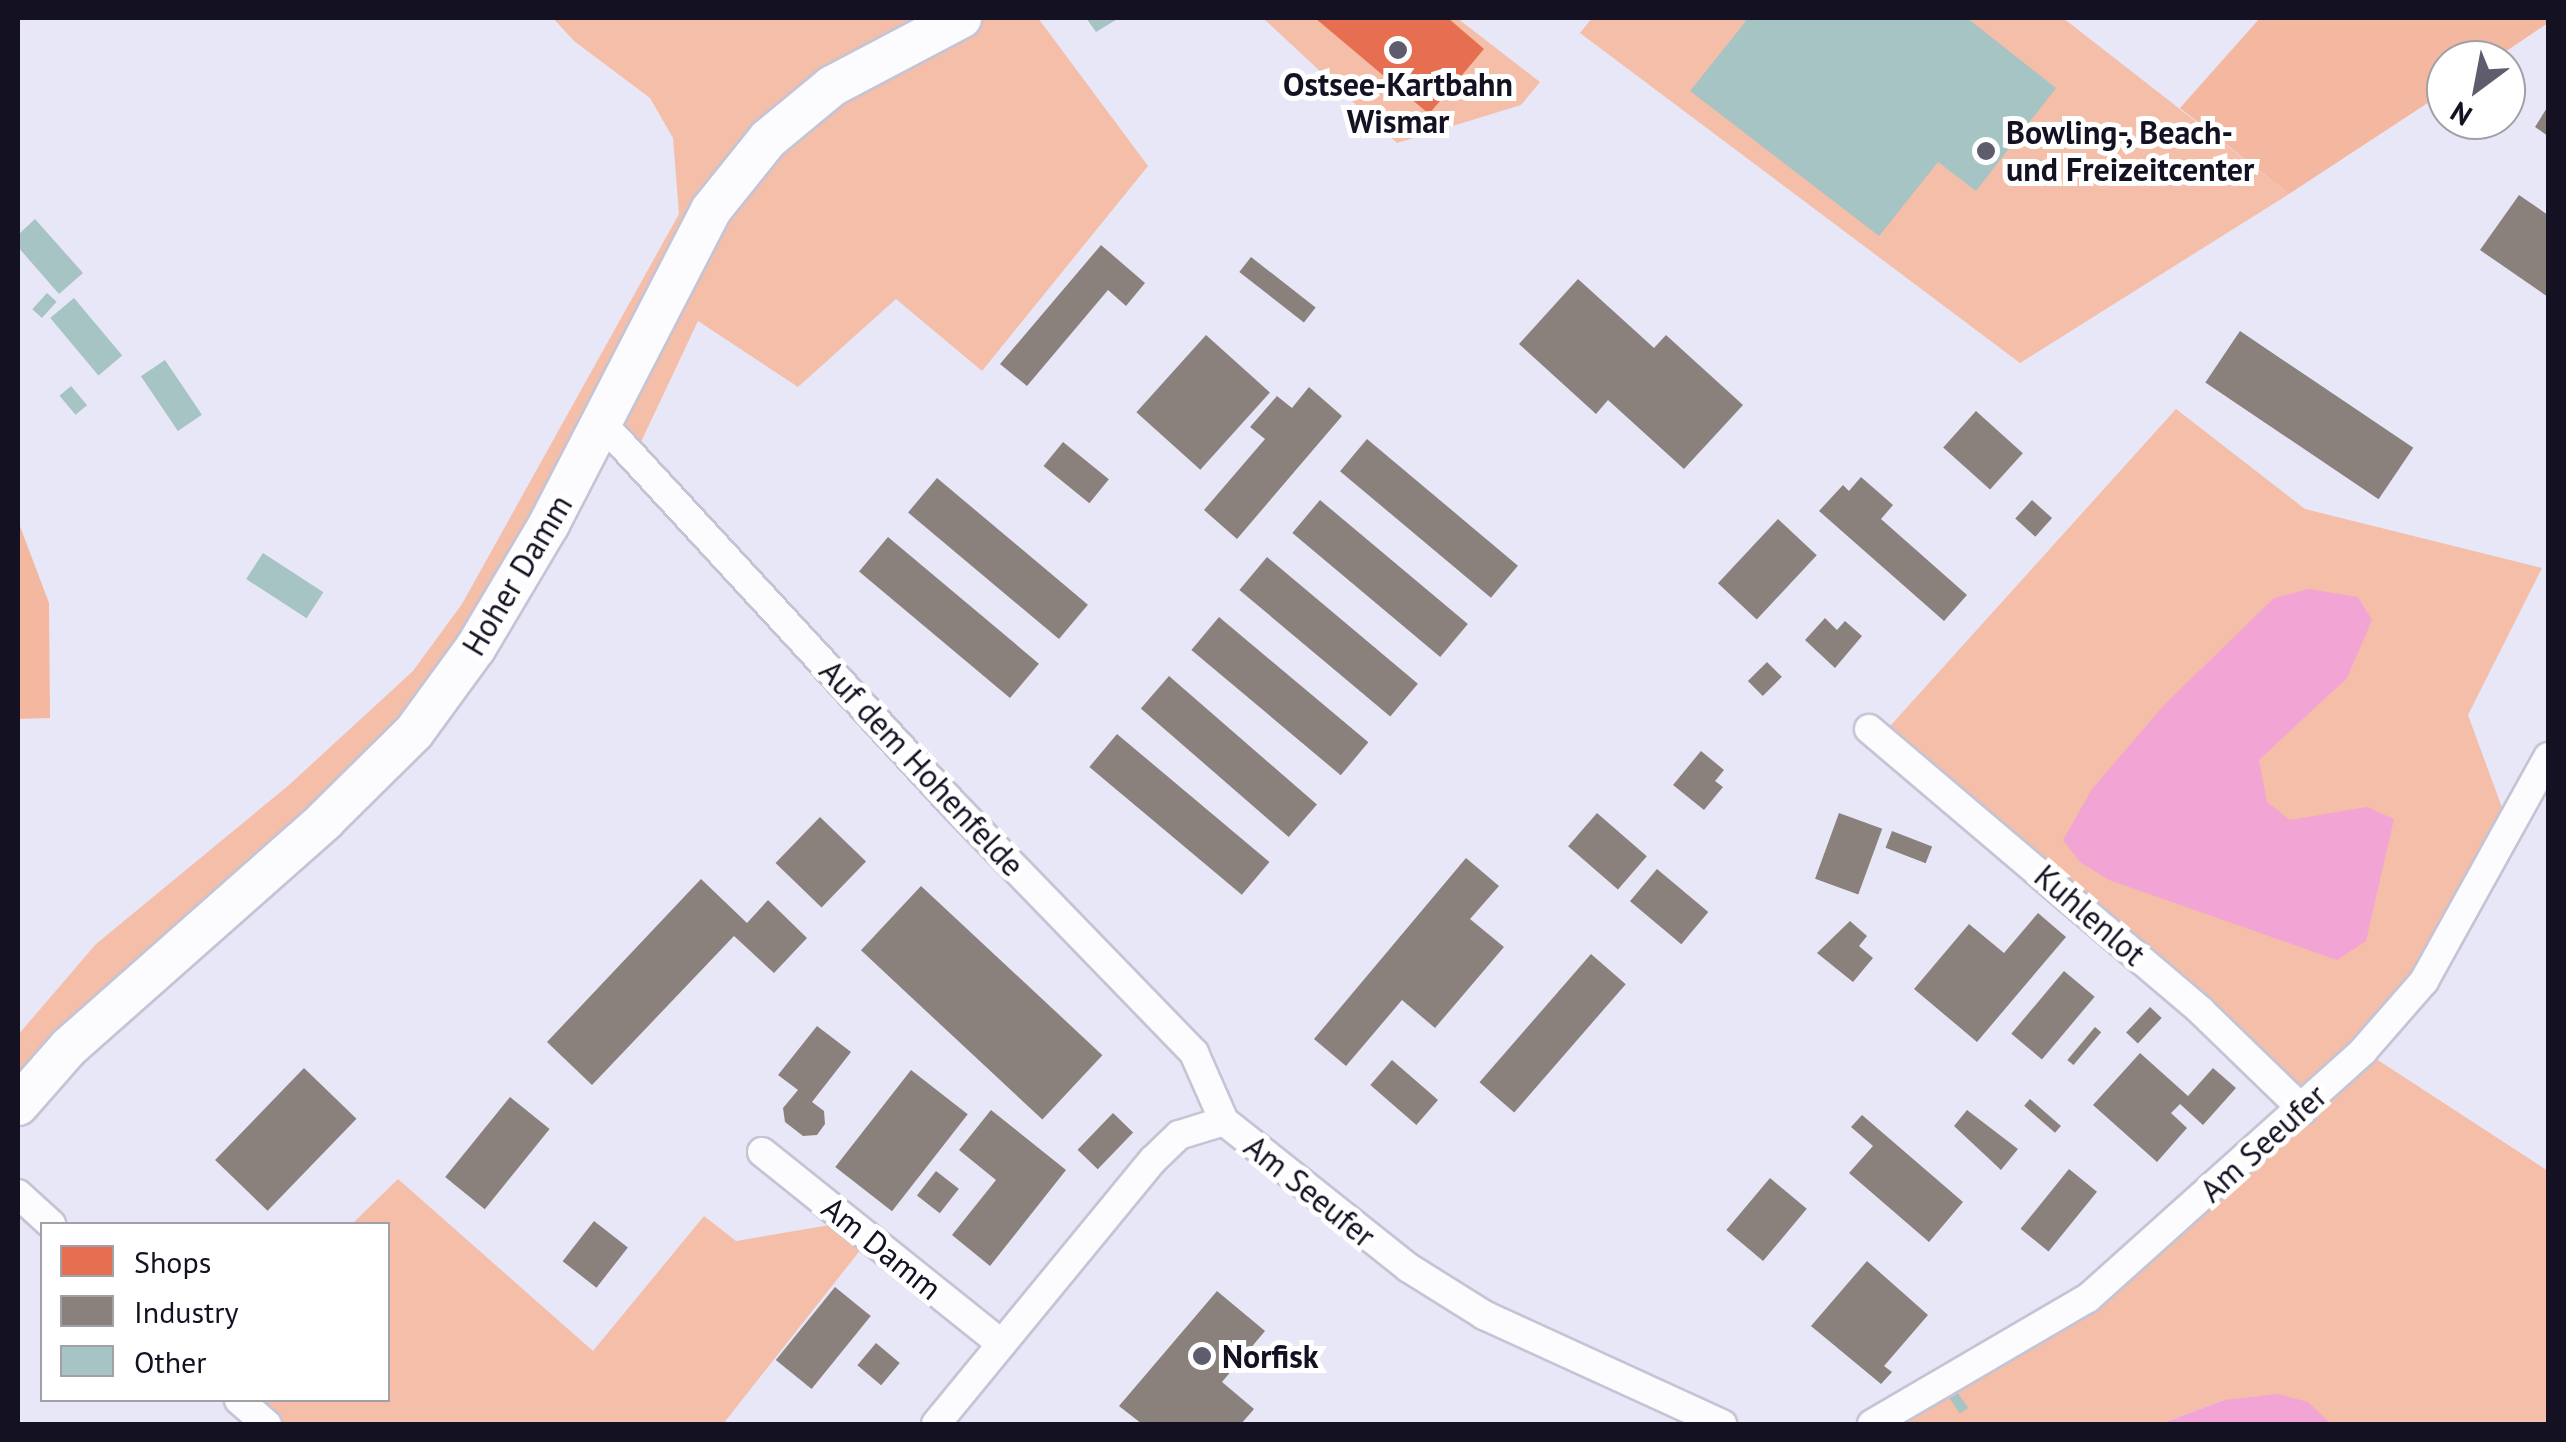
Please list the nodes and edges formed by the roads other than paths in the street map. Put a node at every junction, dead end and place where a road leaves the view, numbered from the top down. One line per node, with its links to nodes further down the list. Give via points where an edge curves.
1 (960, 18): 2 (main road, Hoher Damm, via 832,86 768,139 712,210)
2 (603, 424): 5 (main road, Hoher Damm, via 476,647 414,732 324,821 69,1047); 7 (street, Auf dem Hohenfelde, via 952,803 1194,1053)
3 (1869, 729): 6 (street, Kuhlenlot, via 2186,999)
4 (2548, 757): 6 (street, Am Seeufer, via 2424,980)
5 (18, 1105)
6 (2303, 1110): 16 (street, Am Seeufer, via 2088,1298)
7 (1224, 1121): 11 (street, Am Seeufer, via 1179,1135 1152,1160); 15 (street, Am Seeufer, via 1409,1268 1484,1316)
8 (762, 1152): 11 (street, Am Damm)
9 (18, 1194): 10 (street)
10 (48, 1222)
11 (1002, 1344): 14 (street, Am Seeufer)
12 (241, 1402): 13 (street)
13 (267, 1424)
14 (936, 1424)
15 (1722, 1424)
16 (1872, 1424)

